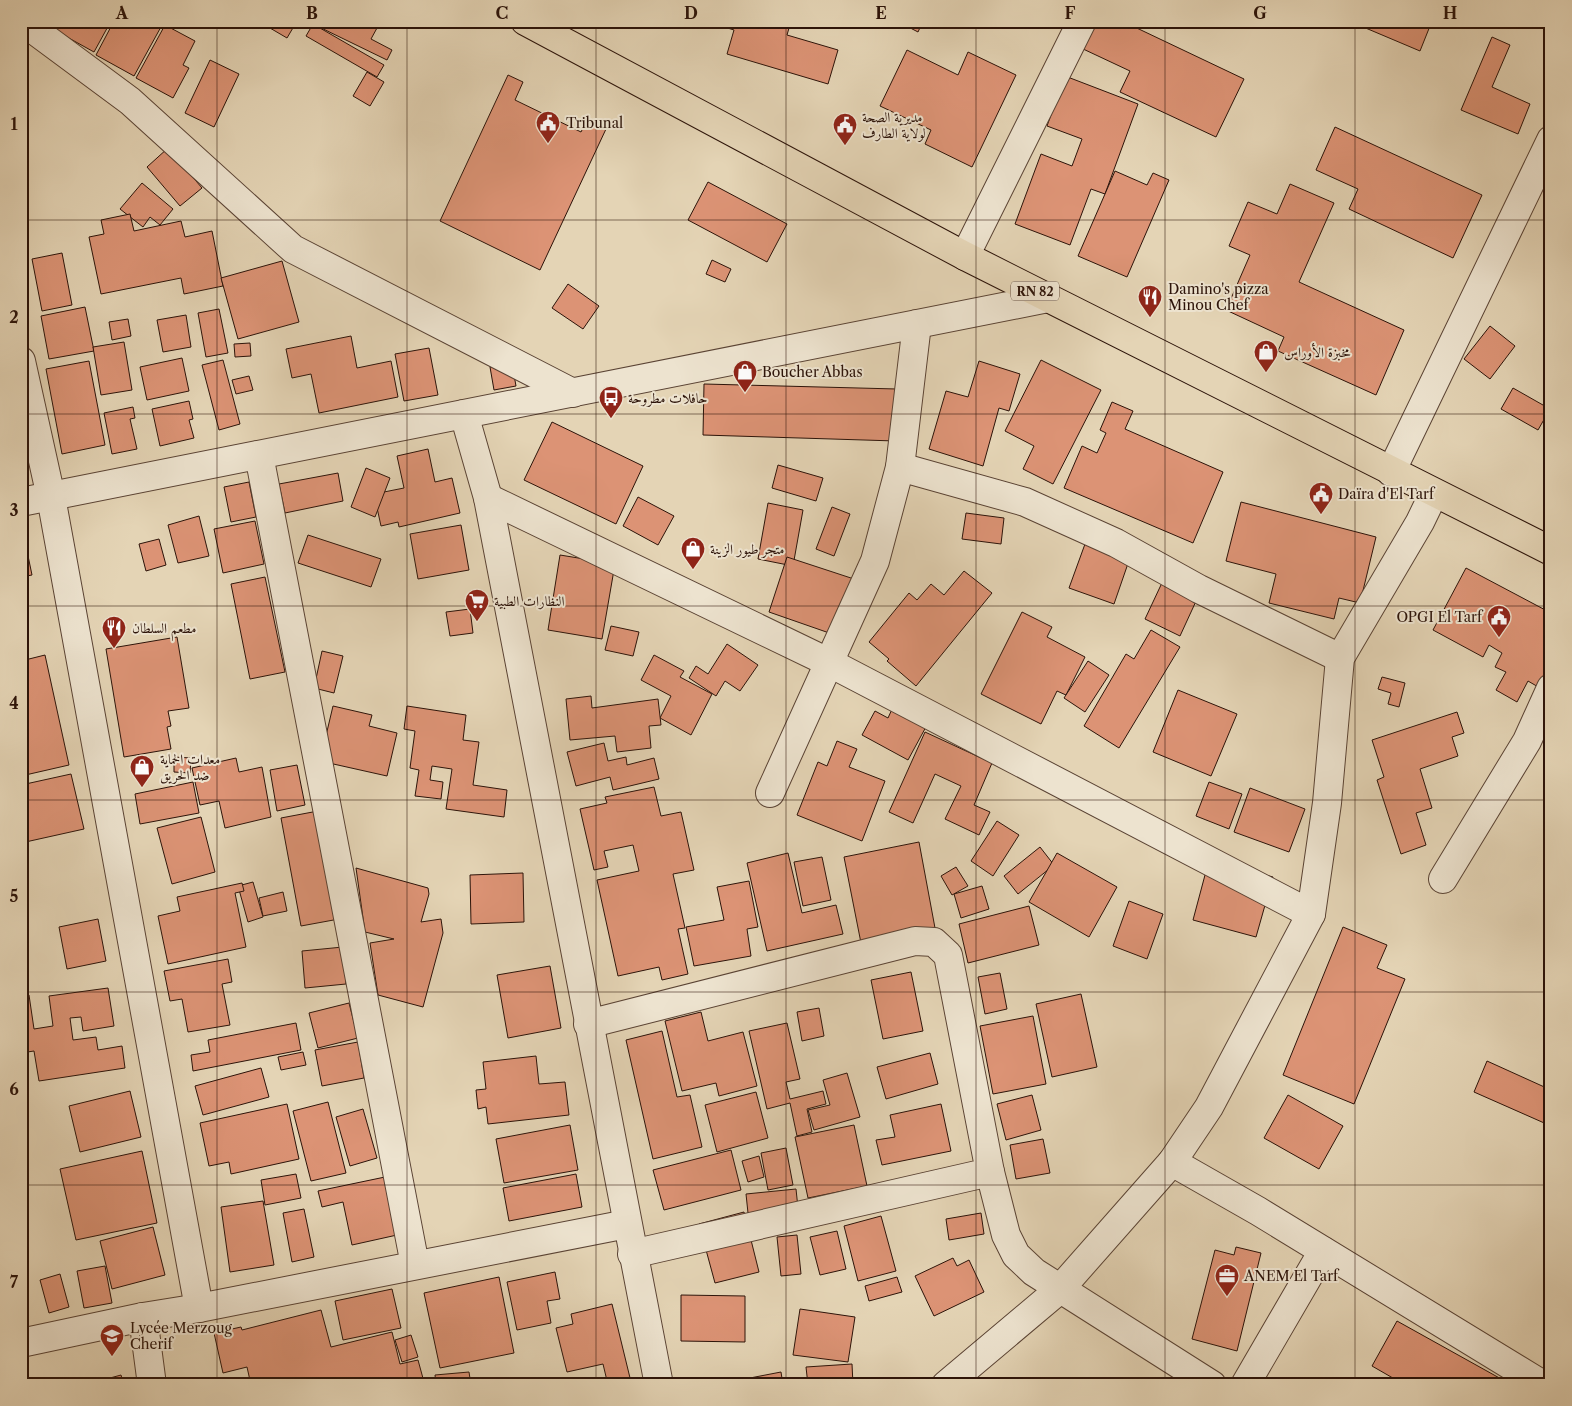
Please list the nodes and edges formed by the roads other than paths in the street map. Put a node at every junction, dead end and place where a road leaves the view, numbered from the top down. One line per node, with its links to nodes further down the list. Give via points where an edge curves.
1 (22, 21): 9 (street, via 130,101 293,249)
2 (525, 21): 5 (main road, RN 82)
3 (1082, 21): 5 (street)
4 (1551, 140): 13 (street)
5 (965, 256): 6 (main road, RN 82)
6 (1048, 298): 7 (street); 13 (main road, RN 82)
7 (917, 324): 9 (street); 12 (street)
8 (21, 361): 15 (street)
9 (572, 393): 10 (street)
10 (464, 414): 11 (street); 16 (street)
11 (259, 455): 15 (street); 31 (street)
12 (900, 467): 19 (street, via 1025,502 1116,543 1199,589); 20 (street, via 875,561)
13 (1392, 472): 14 (main road, RN 82)
14 (1434, 493): 18 (main road, RN 82); 19 (street)
15 (51, 496): 17 (street); 33 (street)
16 (488, 498): 20 (street); 25 (street)
17 (21, 502)
18 (1551, 551)
19 (1340, 658): 24 (street, via 1327,803)
20 (830, 662): 22 (street); 24 (street)
21 (1551, 688): 23 (street, via 1527,741)
22 (770, 793)
23 (1443, 879)
24 (1311, 914): 26 (street, via 1209,1107)
25 (588, 1024): 27 (street, via 915,941 934,942 948,956); 28 (street)
26 (1172, 1162): 29 (street); 32 (street)
27 (990, 1172): 30 (street); 32 (street, via 1006,1235 1016,1255)
28 (626, 1224): 30 (street); 31 (street)
29 (1323, 1251): 40 (street); 41 (street)
30 (632, 1254): 37 (street)
31 (415, 1265): 33 (street)
32 (1060, 1289): 38 (street); 39 (street)
33 (199, 1308): 34 (street)
34 (143, 1317): 35 (street); 36 (street)
35 (21, 1343)
36 (152, 1385)
37 (659, 1385)
38 (946, 1385)
39 (1212, 1385)
40 (1245, 1385)
41 (1543, 1385)

